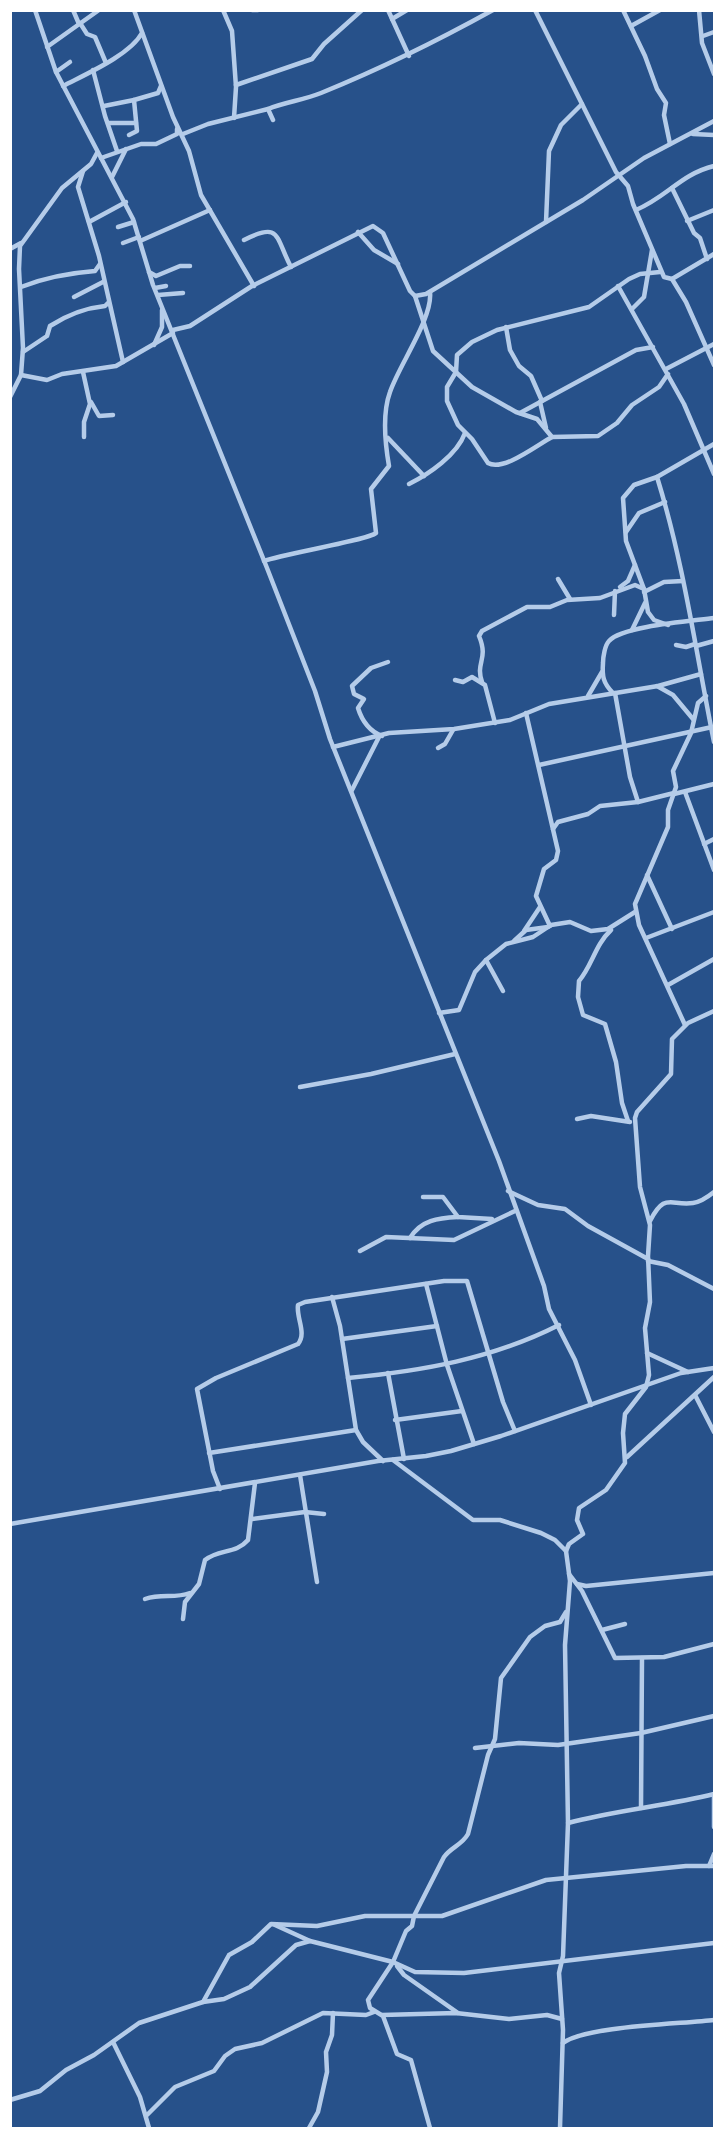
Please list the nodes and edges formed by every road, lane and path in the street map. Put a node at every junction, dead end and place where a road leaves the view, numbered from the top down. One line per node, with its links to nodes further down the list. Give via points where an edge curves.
1 (35, 10): 22 (street)
2 (73, 10): 17 (street)
3 (99, 10): 17 (street)
4 (134, 10): 19 (street)
5 (223, 10): 30 (street, via 232,31)
6 (252, 10): 7 (street)
7 (258, 10)
8 (362, 10): 30 (street, via 312,59)
9 (388, 10): 16 (street)
10 (407, 10): 16 (street)
11 (493, 10): 23 (street)
12 (535, 10): 33 (street)
13 (623, 10): 18 (street)
14 (660, 10): 18 (street)
15 (699, 10): 21 (street)
16 (392, 19): 23 (street)
17 (79, 23): 22 (street); 25 (street, via 87,34 95,37)
18 (631, 26): 46 (street, via 666,103 664,115)
19 (142, 32): 25 (street); 29 (street)
20 (714, 32): 21 (street)
21 (703, 36): 28 (street)
22 (47, 47): 27 (street)
23 (409, 55): 35 (street, via 318,95)
24 (70, 62): 27 (street)
25 (106, 63): 26 (street)
26 (93, 69): 31 (street); 34 (street)
27 (56, 72): 31 (street)
28 (714, 74)
29 (161, 83): 32 (street, via 158,93); 41 (street)
30 (236, 85): 36 (street)
31 (63, 86): 49 (street)
32 (134, 100): 34 (street); 40 (street)
33 (582, 104): 52 (street); 62 (street, via 561,125 549,151)
34 (104, 106): 39 (street)
35 (268, 109): 36 (street); 37 (street)
36 (234, 118): 42 (street)
37 (273, 120)
38 (714, 122): 43 (street)
39 (108, 123): 40 (street); 48 (street)
40 (136, 123): 44 (street, via 137,132)
41 (177, 124): 42 (street); 47 (street, via 177,134 155,145 146,143)
42 (183, 134): 56 (street, via 201,195)
43 (692, 134): 45 (street); 46 (street)
44 (129, 135)
45 (714, 135)
46 (670, 144): 52 (street)
47 (126, 149): 48 (street); 53 (street)
48 (117, 151): 49 (street)
49 (99, 156): 51 (street); 53 (street)
50 (714, 166): 54 (street, via 691,173)
51 (85, 168): 60 (street, via 78,187); 67 (street, via 62,188)
52 (620, 175): 57 (street); 62 (street)
53 (112, 177): 55 (street)
54 (672, 188): 57 (street); 59 (street)
55 (126, 201): 60 (street); 61 (street)
56 (210, 210): 65 (street); 83 (street)
57 (636, 210): 70 (street)
58 (714, 210): 59 (street)
59 (687, 221): 72 (street, via 700,238)
60 (89, 222): 73 (street)
61 (134, 222): 63 (street); 65 (street)
62 (546, 222): 87 (street)
63 (118, 227)
64 (358, 232): 74 (street, via 374,250); 74 (street, via 373,226 380,230); 76 (street)
65 (139, 239): 68 (street); 77 (street)
66 (244, 240): 76 (street, via 265,229 271,231)
67 (22, 243): 69 (street); 85 (street)
68 (123, 243)
69 (10, 249)
70 (652, 249): 78 (street); 79 (street)
71 (714, 254): 72 (street)
72 (707, 259): 80 (street)
73 (100, 264): 81 (street); 85 (street, via 95,271 43,278)
74 (398, 264): 90 (street)
75 (190, 266): 77 (street, via 156,276)
76 (291, 267): 83 (street)
77 (149, 272): 86 (street)
78 (660, 272): 79 (street); 80 (street)
79 (649, 274): 84 (street, via 640,274); 94 (street, via 643,299)
80 (672, 279): 101 (street)
81 (103, 282): 91 (street); 92 (street)
82 (166, 286): 86 (street)
83 (254, 286): 97 (street, via 190,326)
84 (618, 286): 94 (street); 96 (street, via 590,307)
85 (21, 287): 102 (street)
86 (155, 288): 89 (street)
87 (430, 292): 90 (street); 95 (street)
88 (183, 293): 89 (street)
89 (158, 295): 93 (street)
90 (415, 296): 95 (street)
91 (74, 297)
92 (108, 303): 102 (street, via 58,321 50,326 47,336); 103 (street)
93 (162, 304): 97 (street); 99 (street, via 162,327)
94 (632, 309): 100 (street)
95 (423, 322): 106 (street, via 433,351); 116 (street, via 388,399)
96 (506, 327): 106 (street, via 461,349); 111 (street, via 510,350 519,366 531,376)
97 (173, 331): 99 (street); 127 (street)
98 (714, 344): 101 (street)
99 (154, 345): 103 (street)
100 (653, 347): 107 (street); 111 (street, via 636,350)
101 (705, 348): 104 (street); 107 (street)
102 (23, 352): 108 (street)
103 (123, 362): 105 (street)
104 (714, 365)
105 (83, 372): 108 (street, via 42,380); 110 (street)
106 (456, 372): 112 (street, via 485,395); 115 (street, via 447,387 446,398)
107 (667, 372): 118 (street, via 659,387 598,436); 120 (street)
108 (21, 375): 109 (street)
109 (10, 397)
110 (90, 399): 113 (street, via 99,416); 117 (street)
111 (541, 402): 112 (street); 114 (street)
112 (519, 414): 114 (street, via 537,419)
113 (113, 415)
114 (545, 429): 118 (street)
115 (465, 433): 118 (street, via 488,463 500,466); 122 (street, via 459,444)
116 (387, 436): 122 (street); 127 (street, via 389,466 371,489 375,535)
117 (84, 437)
118 (552, 437)
119 (714, 444): 120 (street)
120 (703, 449): 121 (street); 123 (street)
121 (714, 474)
122 (424, 476): 124 (street)
123 (657, 477): 125 (street); 126 (street, via 634,485 626,493 622,504)
124 (409, 484)
125 (665, 502): 126 (street, via 639,513); 130 (street)
126 (626, 532): 128 (street)
127 (264, 561): 160 (street)
128 (635, 565): 131 (street, via 628,581); 132 (street)
129 (558, 579): 133 (street)
130 (683, 581): 132 (street, via 664,582); 137 (street)
131 (615, 591): 132 (street, via 635,585); 133 (street, via 600,598); 135 (street)
132 (644, 591): 134 (street)
133 (570, 599): 147 (street, via 550,607 527,607 480,633 484,653 479,671)
134 (646, 600): 138 (street, via 650,616); 139 (street)
135 (614, 615)
136 (714, 618): 137 (street)
137 (692, 622): 138 (street); 142 (street)
138 (668, 625): 139 (street)
139 (632, 630): 144 (street, via 609,641)
140 (714, 640): 142 (street)
141 (676, 645): 142 (street)
142 (695, 645): 145 (street)
143 (388, 662): 158 (street, via 371,669 352,686 354,694 364,699 358,708 363,720)
144 (602, 672): 149 (street, via 604,683); 150 (street)
145 (701, 674): 148 (street); 151 (street)
146 (456, 680): 147 (street, via 463,682 472,677)
147 (482, 682): 154 (street, via 488,690)
148 (657, 686): 149 (street); 153 (street, via 672,695)
149 (614, 693): 150 (street); 161 (street)
150 (588, 696): 152 (street)
151 (706, 696): 153 (street, via 698,703); 155 (street)
152 (526, 713): 154 (street); 163 (street)
153 (693, 719): 157 (street)
154 (495, 723): 156 (street)
155 (711, 727): 157 (street); 159 (street)
156 (454, 729): 158 (street, via 398,732); 162 (street)
157 (691, 733): 161 (street); 167 (street, via 674,771)
158 (380, 737): 160 (street); 165 (street)
159 (714, 742)
160 (333, 747): 165 (street)
161 (624, 747): 163 (street); 168 (street)
162 (438, 748)
163 (539, 765): 169 (street)
164 (714, 784): 166 (street)
165 (352, 790): 188 (street)
166 (685, 792): 167 (street); 171 (street)
167 (674, 794): 168 (street); 173 (street, via 668,810 668,827)
168 (638, 802): 169 (street, via 600,806 588,814 558,822)
169 (553, 829): 174 (street, via 558,857 544,869 536,896)
170 (714, 839): 171 (street)
171 (704, 844): 172 (street)
172 (714, 870)
173 (647, 875): 175 (street); 179 (street)
174 (540, 907): 177 (street); 180 (street)
175 (635, 912): 178 (street); 181 (street)
176 (714, 912): 179 (street)
177 (549, 926): 178 (street, via 570,922 591,931); 180 (street); 182 (street, via 533,937)
178 (613, 928): 193 (street, via 590,958 587,973 579,981 578,997 583,1015 605,1024)
179 (672, 929): 181 (street)
180 (524, 931): 182 (street)
181 (646, 938): 185 (street)
182 (514, 940): 184 (street)
183 (714, 959): 185 (street)
184 (486, 960): 186 (street); 188 (street, via 475,972 459,1010)
185 (668, 985): 189 (street)
186 (503, 991)
187 (714, 1011): 189 (street)
188 (440, 1013): 190 (street)
189 (685, 1025): 193 (street, via 671,1042 669,1076)
190 (455, 1054): 191 (street); 194 (street)
191 (300, 1087)
192 (576, 1119): 193 (street, via 591,1116)
193 (631, 1122): 200 (street, via 640,1187)
194 (508, 1191): 197 (street); 203 (street, via 538,1205 565,1209)
195 (714, 1192): 200 (street, via 693,1203 668,1202 657,1209)
196 (423, 1197): 198 (street, via 442,1197)
197 (515, 1211): 199 (street); 207 (street, via 549,1309)
198 (458, 1217): 199 (street); 201 (street, via 425,1222)
199 (495, 1220): 201 (street, via 454,1240)
200 (650, 1221): 203 (street)
201 (410, 1238): 202 (street, via 386,1238)
202 (360, 1251)
203 (648, 1260): 205 (street, via 668,1265); 210 (street, via 651,1294 645,1328)
204 (426, 1284): 206 (street); 208 (street); 211 (street, via 458,1280 469,1283)
205 (714, 1289)
206 (332, 1297): 209 (street); 227 (street, via 298,1305 302,1338 294,1346 197,1389)
207 (559, 1325): 211 (street); 220 (street)
208 (437, 1326): 209 (street); 212 (street)
209 (342, 1339): 217 (street)
210 (647, 1353): 214 (street); 218 (street)
211 (489, 1354): 212 (street); 224 (street)
212 (447, 1365): 215 (street); 221 (street)
213 (714, 1368): 214 (street)
214 (688, 1372): 218 (street)
215 (387, 1373): 217 (street); 222 (street)
216 (714, 1377): 219 (street)
217 (348, 1378): 223 (street)
218 (646, 1387): 220 (street); 228 (street, via 625,1414)
219 (695, 1395): 225 (street); 228 (street)
220 (591, 1405): 224 (street)
221 (462, 1411): 222 (street); 226 (street)
222 (395, 1420): 229 (street)
223 (356, 1430): 227 (street); 231 (street)
224 (515, 1431): 226 (street)
225 (714, 1432)
226 (474, 1444): 229 (street)
227 (209, 1453): 234 (street)
228 (627, 1457): 239 (street, via 611,1485 579,1508 577,1520 583,1534)
229 (404, 1459): 230 (street)
230 (393, 1460): 231 (street); 239 (street, via 473,1520 500,1520 542,1533)
231 (383, 1461): 232 (street)
232 (300, 1475): 233 (street); 235 (street)
233 (255, 1483): 234 (street); 237 (street)
234 (220, 1489): 238 (street)
235 (305, 1512): 236 (street); 237 (street); 242 (street)
236 (324, 1514)
237 (252, 1519): 244 (street, via 249,1540 239,1549 219,1552 205,1560 201,1579)
238 (10, 1524)
239 (566, 1551): 241 (street)
240 (714, 1573): 243 (street, via 586,1586)
241 (569, 1574): 243 (street); 246 (street)
242 (317, 1582)
243 (576, 1583): 249 (street)
244 (190, 1593): 245 (street); 247 (street)
245 (146, 1599)
246 (568, 1607): 254 (street); 255 (street, via 563,1619 538,1630 509,1663 499,1683)
247 (183, 1619)
248 (625, 1624): 249 (street)
249 (602, 1630): 251 (street, via 615,1658)
250 (714, 1644): 251 (street, via 664,1657)
251 (642, 1658): 253 (street)
252 (714, 1716): 253 (street)
253 (641, 1733): 254 (street); 258 (street)
254 (567, 1743): 255 (street); 259 (street)
255 (492, 1747): 256 (street); 264 (street, via 468,1834 444,1857)
256 (475, 1748)
257 (714, 1795): 258 (street); 260 (street)
258 (641, 1808): 259 (street)
259 (568, 1823): 263 (street)
260 (714, 1827)
261 (714, 1854): 262 (street)
262 (712, 1866): 263 (street)
263 (566, 1879): 264 (street, via 544,1880 442,1916); 268 (street)
264 (414, 1916): 265 (street, via 366,1916 317,1926); 269 (street)
265 (272, 1924): 266 (street); 270 (street, via 229,1955)
266 (310, 1941): 269 (street); 270 (street, via 296,1945 250,1987 224,1999)
267 (714, 1943): 268 (street)
268 (562, 1961): 269 (street, via 424,1974); 275 (street)
269 (394, 1963): 271 (street, via 368,2000); 274 (street, via 404,1975)
270 (203, 2002): 277 (street, via 139,2023)
271 (374, 2012): 272 (street); 273 (street)
272 (333, 2013): 280 (street, via 320,2014 256,2045 230,2052 215,2071 175,2087); 282 (street, via 326,2052 327,2072 318,2112)
273 (382, 2014): 274 (street); 283 (street, via 398,2054 411,2060)
274 (461, 2014): 275 (street, via 504,2019 547,2015)
275 (562, 2019): 278 (street)
276 (714, 2019): 278 (street, via 616,2028 575,2036)
277 (113, 2042): 279 (street, via 40,2091); 280 (street)
278 (563, 2043): 284 (street)
279 (10, 2100)
280 (147, 2115): 281 (street)
281 (149, 2128)
282 (309, 2128)
283 (430, 2128)
284 (560, 2128)

